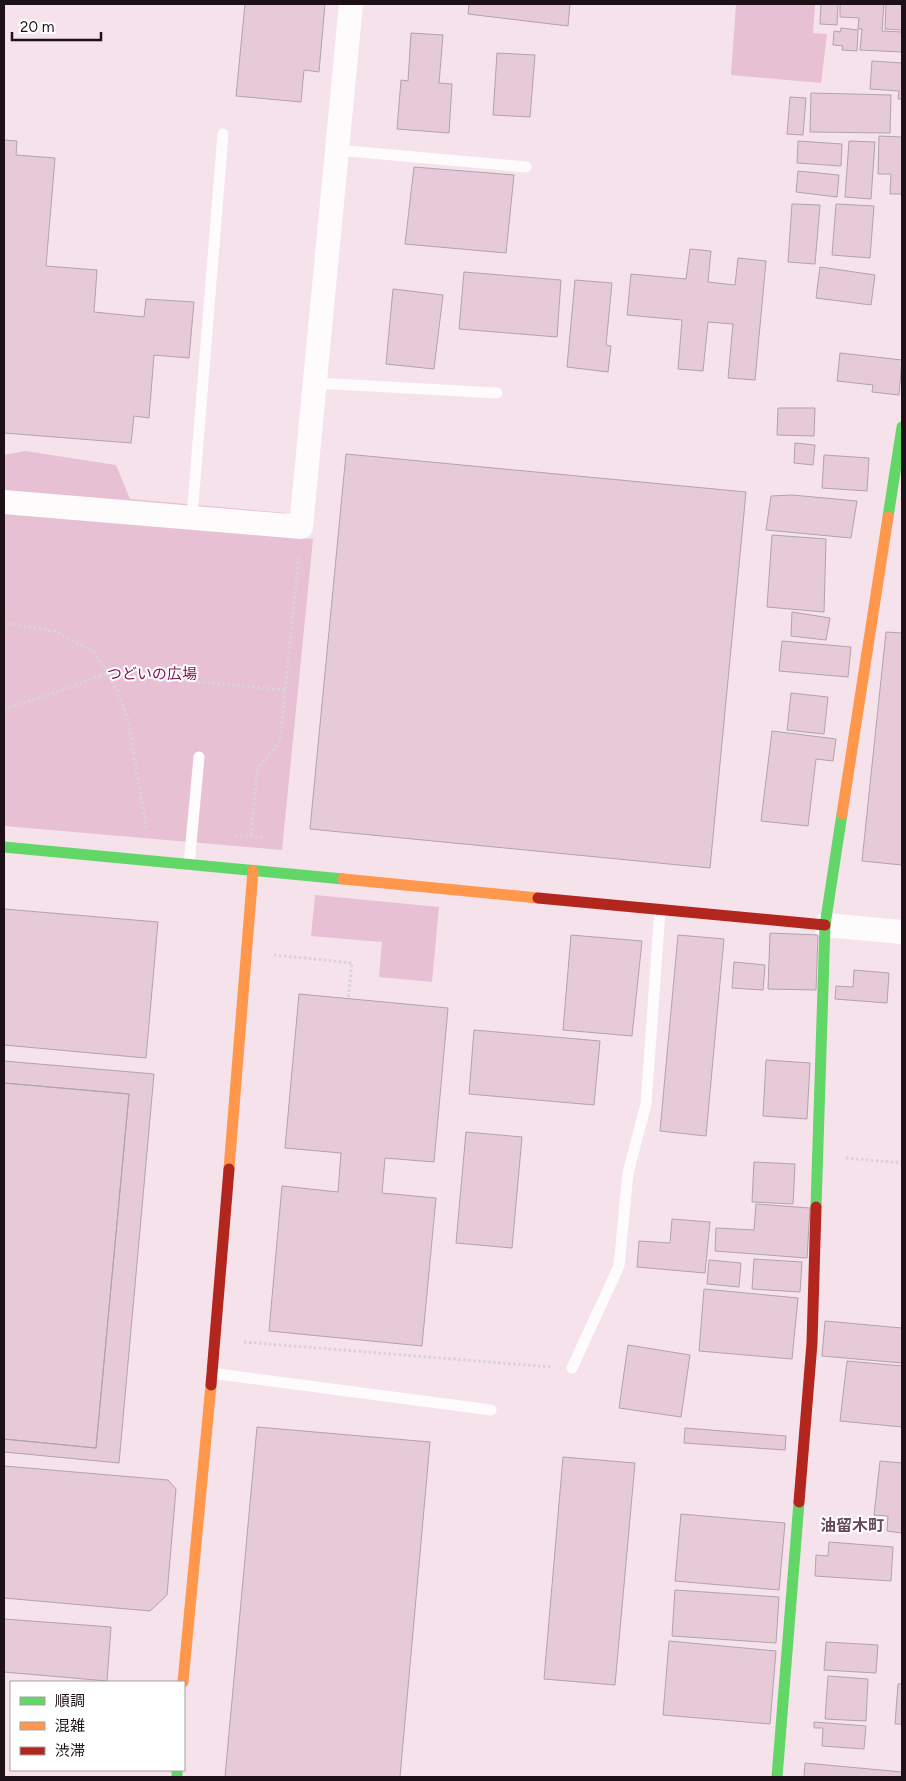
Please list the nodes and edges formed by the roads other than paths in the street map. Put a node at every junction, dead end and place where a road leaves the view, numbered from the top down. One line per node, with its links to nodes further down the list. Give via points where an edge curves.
1 (351, 4): 3 (street)
2 (223, 134): 9 (lane)
3 (337, 150): 4 (lane); 5 (street)
4 (526, 167)
5 (315, 383): 6 (lane); 9 (street, via 301,527)
6 (497, 393)
7 (902, 427): 15 (street)
8 (4, 502): 9 (street)
9 (192, 517)
10 (200, 756): 12 (lane)
11 (4, 847): 12 (street)
12 (190, 865): 13 (street)
13 (253, 871): 14 (street); 18 (street)
14 (660, 910): 15 (street); 17 (lane, via 646,1104 628,1173 619,1266)
15 (825, 925): 16 (street); 21 (street, via 812,1344)
16 (902, 932)
17 (572, 1368)
18 (211, 1373): 19 (lane); 20 (street)
19 (491, 1410)
20 (184, 1681)
21 (777, 1777)

